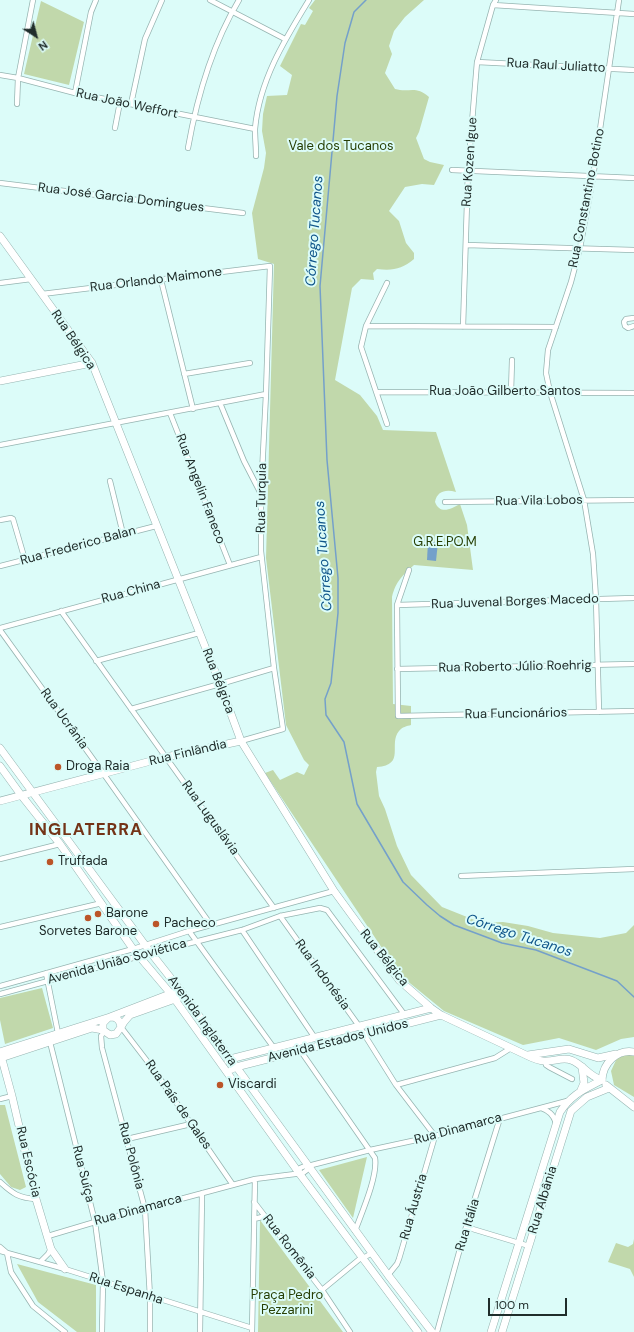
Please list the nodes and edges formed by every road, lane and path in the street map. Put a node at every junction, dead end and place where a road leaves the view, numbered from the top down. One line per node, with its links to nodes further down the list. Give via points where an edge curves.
1 (33, 0): 18 (street)
2 (96, 0): 19 (street, via 91,12)
3 (162, 0): 22 (street, via 145,40)
4 (210, 0): 10 (street)
5 (239, 0): 10 (street)
6 (309, 0): 13 (street)
7 (496, 0): 9 (street, Rua Kozen Igue)
8 (619, 0): 11 (street, Rua Constantino Botino)
9 (493, 5): 11 (street); 14 (street, Rua Kozen Igue)
10 (232, 11): 13 (street); 23 (street, via 210,60)
11 (618, 13): 12 (street); 15 (street, Rua Constantino Botino)
12 (634, 14)
13 (285, 39): 25 (street, via 259,101)
14 (477, 62): 15 (street, Rua Raul Juliatto); 29 (street, Rua Kozen Igue)
15 (609, 69): 16 (street, Rua Raul Juliatto); 30 (street, Rua Constantino Botino)
16 (634, 70)
17 (0, 75): 18 (street, Rua João Weffort)
18 (18, 78): 19 (street, Rua João Weffort); 21 (street)
19 (75, 93): 20 (street, Rua João Weffort)
20 (120, 102): 22 (street, Rua João Weffort); 24 (street)
21 (17, 104)
22 (131, 104): 23 (street, Rua João Weffort)
23 (194, 118): 25 (street, Rua João Weffort); 26 (street)
24 (115, 128)
25 (255, 129): 27 (street)
26 (188, 148)
27 (256, 156)
28 (452, 170): 29 (street)
29 (468, 171): 30 (street); 35 (street, Rua Kozen Igue)
30 (593, 177): 31 (street); 36 (street, Rua Constantino Botino)
31 (634, 178)
32 (0, 183): 33 (street, Rua José Garcia Domingues)
33 (243, 213)
34 (0, 236): 39 (street, Rua Bélgica)
35 (466, 245): 36 (street); 47 (street, Rua Kozen Igue)
36 (580, 248): 37 (street); 48 (street, Rua Constantino Botino)
37 (634, 250)
38 (270, 266): 40 (street, Rua Orlando Maimone); 58 (street, Rua Turquia)
39 (31, 279): 42 (street); 43 (street, Rua Bélgica)
40 (161, 280): 43 (street, Rua Orlando Maimone); 52 (street)
41 (387, 282): 45 (street)
42 (0, 283)
43 (42, 294): 50 (street, Rua Bélgica)
44 (634, 318): 46 (street, via 626,319 624,322 628,328)
45 (366, 326): 47 (street); 54 (street, via 361,347)
46 (634, 326)
47 (463, 327): 48 (street)
48 (556, 327): 56 (street, Rua Constantino Botino, via 548,350 546,373)
49 (512, 360): 55 (street)
50 (92, 363): 53 (street); 62 (street, Rua Bélgica)
51 (250, 363): 52 (street)
52 (184, 374): 60 (street)
53 (0, 381)
54 (376, 392): 55 (street, Rua João Gilberto Santos); 63 (street)
55 (511, 392): 56 (street, Rua João Gilberto Santos)
56 (550, 392): 57 (street, Rua João Gilberto Santos); 67 (street, Rua Constantino Botino)
57 (634, 393)
58 (266, 394): 59 (street); 66 (street, Rua Turquia)
59 (220, 403): 60 (street); 66 (street, via 244,462)
60 (193, 409): 61 (street)
61 (170, 413): 62 (street); 76 (street, Rua Angelin Faneco)
62 (116, 422): 64 (street); 71 (street, Rua Bélgica)
63 (387, 424)
64 (0, 445)
65 (110, 481): 72 (street)
66 (261, 493): 73 (street, Rua Turquia)
67 (584, 500): 68 (street, Rua Vila Lobos); 69 (street, Rua Vila Lobos); 80 (street, Rua Constantino Botino, via 593,554)
68 (634, 500)
69 (445, 502)
70 (0, 520): 74 (street, via 13,519)
71 (156, 526): 72 (street, Rua Frederico Balan); 78 (street, Rua Bélgica)
72 (123, 534): 74 (street, Rua Frederico Balan)
73 (261, 557): 76 (street, Rua China); 88 (street, Rua Turquia)
74 (24, 560): 75 (street, Rua Frederico Balan)
75 (0, 566)
76 (230, 566): 78 (street, Rua China)
77 (409, 570): 81 (street)
78 (178, 580): 82 (street, Rua China); 84 (street, Rua Bélgica)
79 (634, 598): 80 (street, Rua Juvenal Borges Macedo)
80 (596, 599): 81 (street, Rua Juvenal Borges Macedo); 87 (street, Rua Constantino Botino)
81 (397, 605): 89 (street)
82 (61, 611): 83 (street, Rua China); 85 (street, Rua Luguslávia)
83 (0, 629): 99 (street, Rua Ucrânia)
84 (200, 633): 85 (street); 90 (street, Rua Bélgica)
85 (96, 661): 91 (street, Rua Luguslávia)
86 (634, 664): 87 (street, Rua Roberto Júlio Roehrig)
87 (598, 665): 89 (street, Rua Roberto Júlio Roehrig); 93 (street, Rua Constantino Botino)
88 (274, 668): 90 (street); 94 (street, Rua Turquia)
89 (397, 669): 93 (street, Rua Funcionários, via 398,716)
90 (220, 684): 91 (street); 95 (street, Rua Bélgica)
91 (131, 709): 97 (street, Rua Luguslávia)
92 (634, 711): 93 (street, Rua Funcionários)
93 (599, 712)
94 (284, 729): 95 (street, Rua Finlândia)
95 (241, 741): 97 (street, Rua Finlândia); 111 (street, Rua Bélgica)
96 (0, 748): 100 (street, Avenida Inglaterra)
97 (166, 757): 99 (street, Rua Finlândia); 113 (street, Rua Luguslávia)
98 (0, 766): 101 (street, Avenida Inglaterra)
99 (104, 773): 100 (street, Rua Finlândia); 115 (street, Rua Ucrânia)
100 (32, 792): 101 (street, Rua Finlândia); 105 (street, Avenida Inglaterra)
101 (21, 795): 102 (street, Rua Finlândia); 103 (street, Avenida Inglaterra)
102 (0, 801)
103 (60, 844): 104 (street); 106 (street, Avenida Inglaterra)
104 (0, 859)
105 (83, 861): 106 (street); 107 (street, Avenida Inglaterra)
106 (77, 866): 109 (street, Avenida Inglaterra)
107 (89, 869): 109 (street); 120 (street, Avenida Inglaterra)
108 (634, 869): 110 (street)
109 (82, 874): 112 (street, Avenida Inglaterra)
110 (461, 876)
111 (334, 891): 113 (street, Avenida União Soviética); 130 (street, Rua Bélgica, via 399,980)
112 (102, 903): 116 (street); 121 (street, Avenida Inglaterra)
113 (274, 908): 115 (street, Avenida União Soviética)
114 (280, 916): 117 (street, Avenida União Soviética); 131 (street, Avenida União Soviética, via 320,908 327,910); 134 (street, Rua Indonésia)
115 (211, 925): 118 (street, Avenida União Soviética)
116 (0, 927)
117 (242, 930): 119 (street, Avenida União Soviética); 139 (street)
118 (190, 931): 119 (street); 120 (street, Avenida União Soviética)
119 (196, 941): 122 (street, Avenida União Soviética); 141 (street)
120 (145, 945): 121 (street, Avenida União Soviética); 122 (street, Avenida Inglaterra)
121 (133, 949): 123 (street, Avenida Inglaterra); 124 (street, Avenida União Soviética)
122 (150, 953): 123 (street, Avenida União Soviética); 127 (street, Avenida Inglaterra)
123 (139, 956): 125 (street, Avenida União Soviética); 129 (street, Avenida Inglaterra)
124 (46, 973): 125 (street); 126 (street, Avenida União Soviética)
125 (48, 981): 128 (street, Avenida União Soviética); 137 (street)
126 (0, 986)
127 (182, 992): 129 (street); 148 (street, Avenida Inglaterra)
128 (0, 994)
129 (173, 997): 133 (street); 135 (street, via 130,1015); 150 (street, Avenida Inglaterra)
130 (430, 1008): 131 (street, Avenida Estados Unidos); 132 (street, Rua Bélgica)
131 (404, 1014): 134 (street, Avenida Estados Unidos)
132 (441, 1015): 138 (street, Avenida Estados Unidos); 142 (street, Rua Bélgica)
133 (109, 1017): 135 (street, via 119,1020); 136 (street, via 103,1023); 137 (street)
134 (359, 1026): 138 (street, Rua Indonésia); 139 (street, Avenida Estados Unidos)
135 (121, 1027): 136 (street, via 119,1032 113,1035); 166 (street, Rua País de Gales)
136 (104, 1031): 140 (street, via 92,1028); 168 (street, Rua Polônia, via 100,1040)
137 (58, 1033): 145 (street)
138 (364, 1034): 143 (street, Avenida Estados Unidos); 156 (street, Rua Indonésia)
139 (315, 1038): 141 (street, Avenida Estados Unidos)
140 (50, 1042): 145 (street); 181 (street, Rua Suíça)
141 (274, 1048): 148 (street, Avenida Estados Unidos)
142 (511, 1048): 147 (street, Rua Bélgica); 156 (street, via 495,1058)
143 (300, 1050): 151 (street, Avenida Estados Unidos); 169 (street)
144 (634, 1052): 146 (street)
145 (0, 1054): 159 (street, Rua Escócia)
146 (616, 1054): 147 (street, via 598,1058 569,1049); 155 (street, via 605,1065)
147 (526, 1055): 149 (street, Rua Bélgica)
148 (230, 1059): 150 (street); 151 (street, Avenida Inglaterra)
149 (545, 1061): 152 (street, Rua Bélgica, via 564,1058); 154 (street, via 546,1065)
150 (223, 1065): 153 (street, Avenida Inglaterra)
151 (236, 1066): 153 (street); 170 (street, Avenida Inglaterra)
152 (582, 1067): 155 (street, Rua Bélgica, via 590,1075); 158 (street, via 584,1082)
153 (228, 1072): 171 (street, Avenida Inglaterra)
154 (572, 1079)
155 (602, 1080): 157 (street, Rua Bélgica); 158 (street, Rua Dinamarca)
156 (396, 1085): 167 (street, Rua Indonésia)
157 (609, 1088): 162 (street, Rua Bélgica); 186 (street, Rua Albânia, via 588,1097 571,1111)
158 (581, 1090): 161 (street, Rua Dinamarca)
159 (12, 1096): 160 (street); 176 (street, Rua Escócia)
160 (0, 1099)
161 (567, 1101): 163 (street, Rua Dinamarca); 165 (street, Rua Albânia)
162 (634, 1107)
163 (541, 1108): 164 (street, Rua Dinamarca); 165 (street, via 554,1116)
164 (500, 1118): 167 (street, Rua Dinamarca); 182 (street, Rua Itália)
165 (556, 1123): 185 (street, Rua Albânia)
166 (192, 1124): 168 (street); 174 (street, Rua País de Gales)
167 (435, 1136): 169 (street, Rua Dinamarca); 195 (street, Rua Áustria, via 399,1259)
168 (127, 1139): 178 (street, Rua Polônia)
169 (370, 1150): 170 (street, Rua Dinamarca); 183 (street, via 376,1166)
170 (308, 1166): 171 (street, Rua Dinamarca, via 305,1172); 183 (street, Avenida Inglaterra)
171 (299, 1173): 172 (street, Rua Dinamarca); 192 (street, Avenida Inglaterra)
172 (255, 1179): 174 (street, Rua Dinamarca); 177 (street)
173 (0, 1182): 176 (street, via 15,1195)
174 (233, 1185): 175 (street, Rua Dinamarca)
175 (202, 1193): 178 (street, Rua Dinamarca); 199 (street)
176 (36, 1199): 184 (street, Rua Escócia)
177 (254, 1202): 179 (street, Rua Romênia); 180 (street)
178 (145, 1209): 181 (street, Rua Dinamarca); 198 (street, Rua Polônia)
179 (267, 1218): 180 (street); 197 (street, Rua Romênia)
180 (254, 1219): 200 (street)
181 (95, 1222): 184 (street, Rua Dinamarca); 196 (street, Rua Suíça)
182 (466, 1227): 185 (street); 208 (street, Rua Itália)
183 (355, 1231): 189 (street, Avenida Inglaterra)
184 (48, 1236): 188 (street, Rua Escócia)
185 (519, 1244): 186 (street); 209 (street, Rua Albânia)
186 (529, 1246): 210 (street, Rua Albânia)
187 (0, 1247): 191 (street)
188 (51, 1249): 193 (street); 194 (street, Rua Escócia)
189 (370, 1250): 192 (street, via 366,1257); 195 (street, Avenida Inglaterra)
190 (0, 1251): 191 (street, Rua Espanha)
191 (7, 1253): 193 (street, Rua Espanha); 201 (street, via 11,1272 33,1306)
192 (362, 1257): 197 (street); 206 (street, Avenida Inglaterra)
193 (40, 1262): 194 (street, Rua Espanha)
194 (65, 1269): 196 (street, Rua Espanha)
195 (388, 1275): 207 (street, Avenida Inglaterra)
196 (103, 1282): 198 (street, Rua Espanha); 202 (street, Rua Suíça)
197 (322, 1290): 205 (street, Rua Romênia)
198 (150, 1297): 199 (street, Rua Espanha); 203 (street, Rua Polônia)
199 (199, 1312): 200 (street, Rua Espanha); 204 (street)
200 (252, 1330)
201 (65, 1332)
202 (102, 1332)
203 (150, 1332)
204 (200, 1332)
205 (350, 1332)
206 (418, 1332)
207 (432, 1332)
208 (437, 1332)
209 (491, 1332)
210 (502, 1332)

